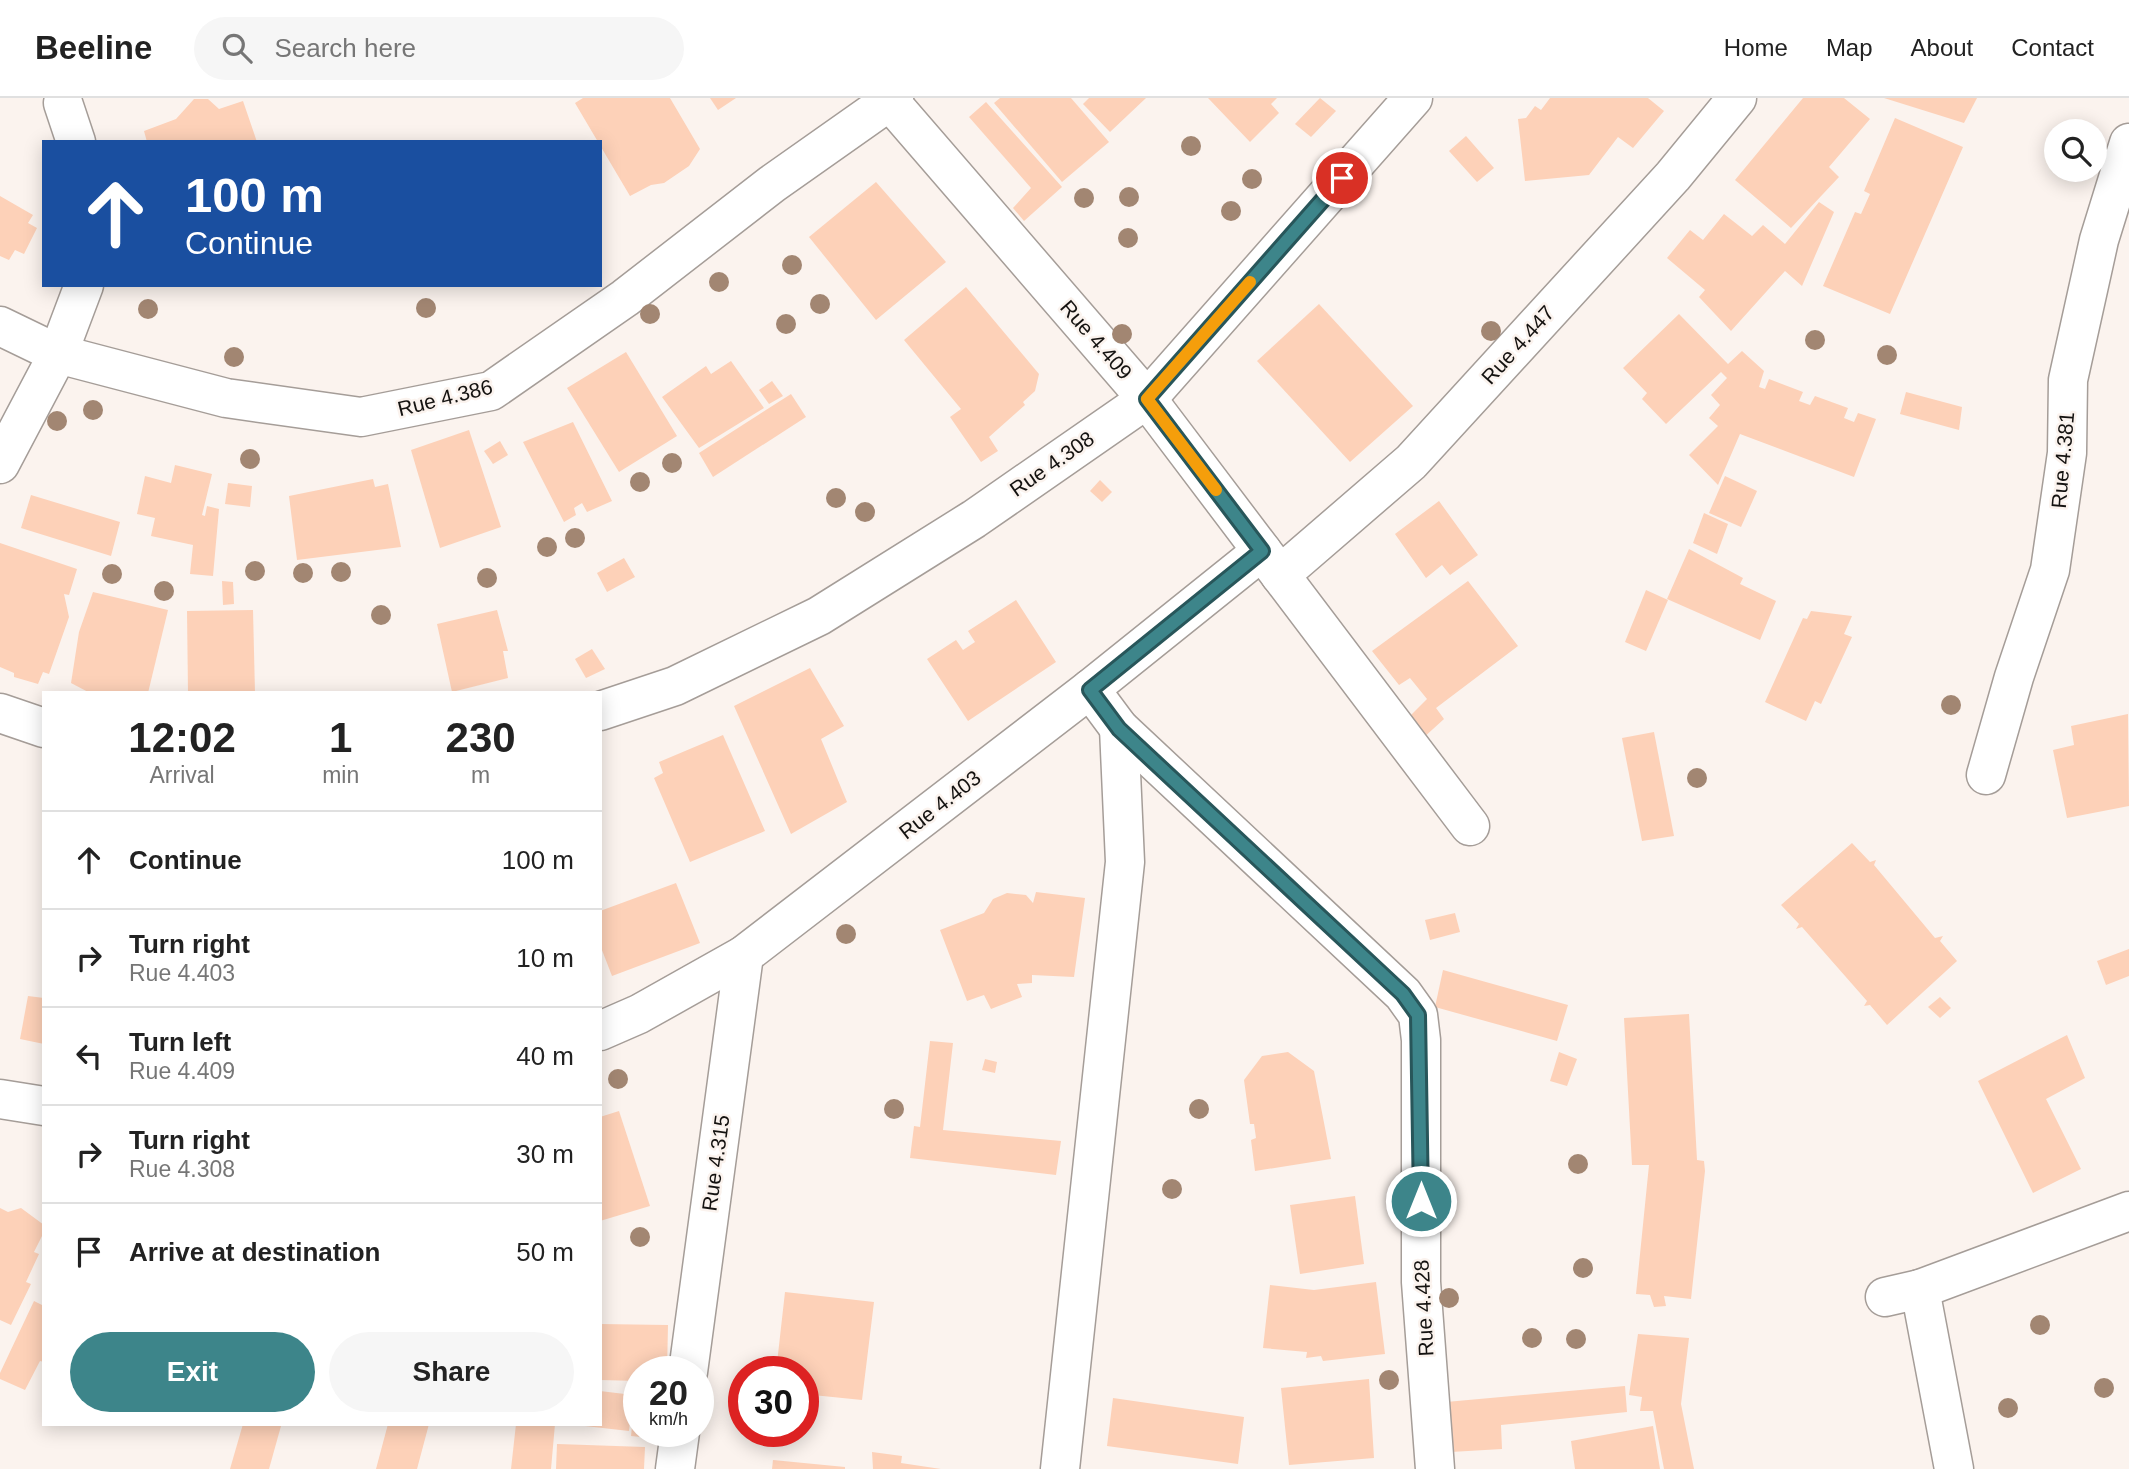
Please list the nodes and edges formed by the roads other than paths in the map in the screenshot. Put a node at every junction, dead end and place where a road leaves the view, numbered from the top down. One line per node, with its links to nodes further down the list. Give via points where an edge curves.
1 (1413, 98): 10 (street, Rue 4.308)
2 (1737, 98): 12 (street, Rue 4.447, via 1673,176 1411,462)
3 (890, 99): 9 (street, Rue 4.386, via 625,298 491,391 361,417 226,398); 10 (street, Rue 4.409)
4 (63, 103): 5 (street)
5 (75, 140)
6 (2129, 143): 18 (street, Rue 4.381, via 2099,240 2068,380 2067,453 2050,570)
7 (83, 287): 9 (street)
8 (0, 326): 9 (street, Rue 4.386)
9 (58, 354): 11 (street)
10 (1147, 399): 12 (street, Rue 4.409); 14 (street, Rue 4.308, via 974,519 818,616 675,686)
11 (0, 464)
12 (1271, 563): 13 (street, Rue 4.403); 19 (street, Rue 4.409)
13 (1090, 690): 17 (street, Rue 4.428); 20 (street, Rue 4.403)
14 (602, 710)
15 (0, 713): 16 (street)
16 (42, 727)
17 (1119, 729): 28 (street, via 1125,862); 29 (street, Rue 4.428, via 1403,994 1418,1015 1421,1282)
18 (1986, 775)
19 (1469, 826)
20 (744, 955): 21 (street, Rue 4.403); 25 (street, Rue 4.315)
21 (602, 1030)
22 (0, 1099): 23 (street)
23 (42, 1106)
24 (2129, 1211): 30 (street, via 1903,1293)
25 (690, 1356)
26 (678, 1447): 27 (street)
27 (675, 1469)
28 (1060, 1469)
29 (1435, 1469)
30 (1954, 1469)

